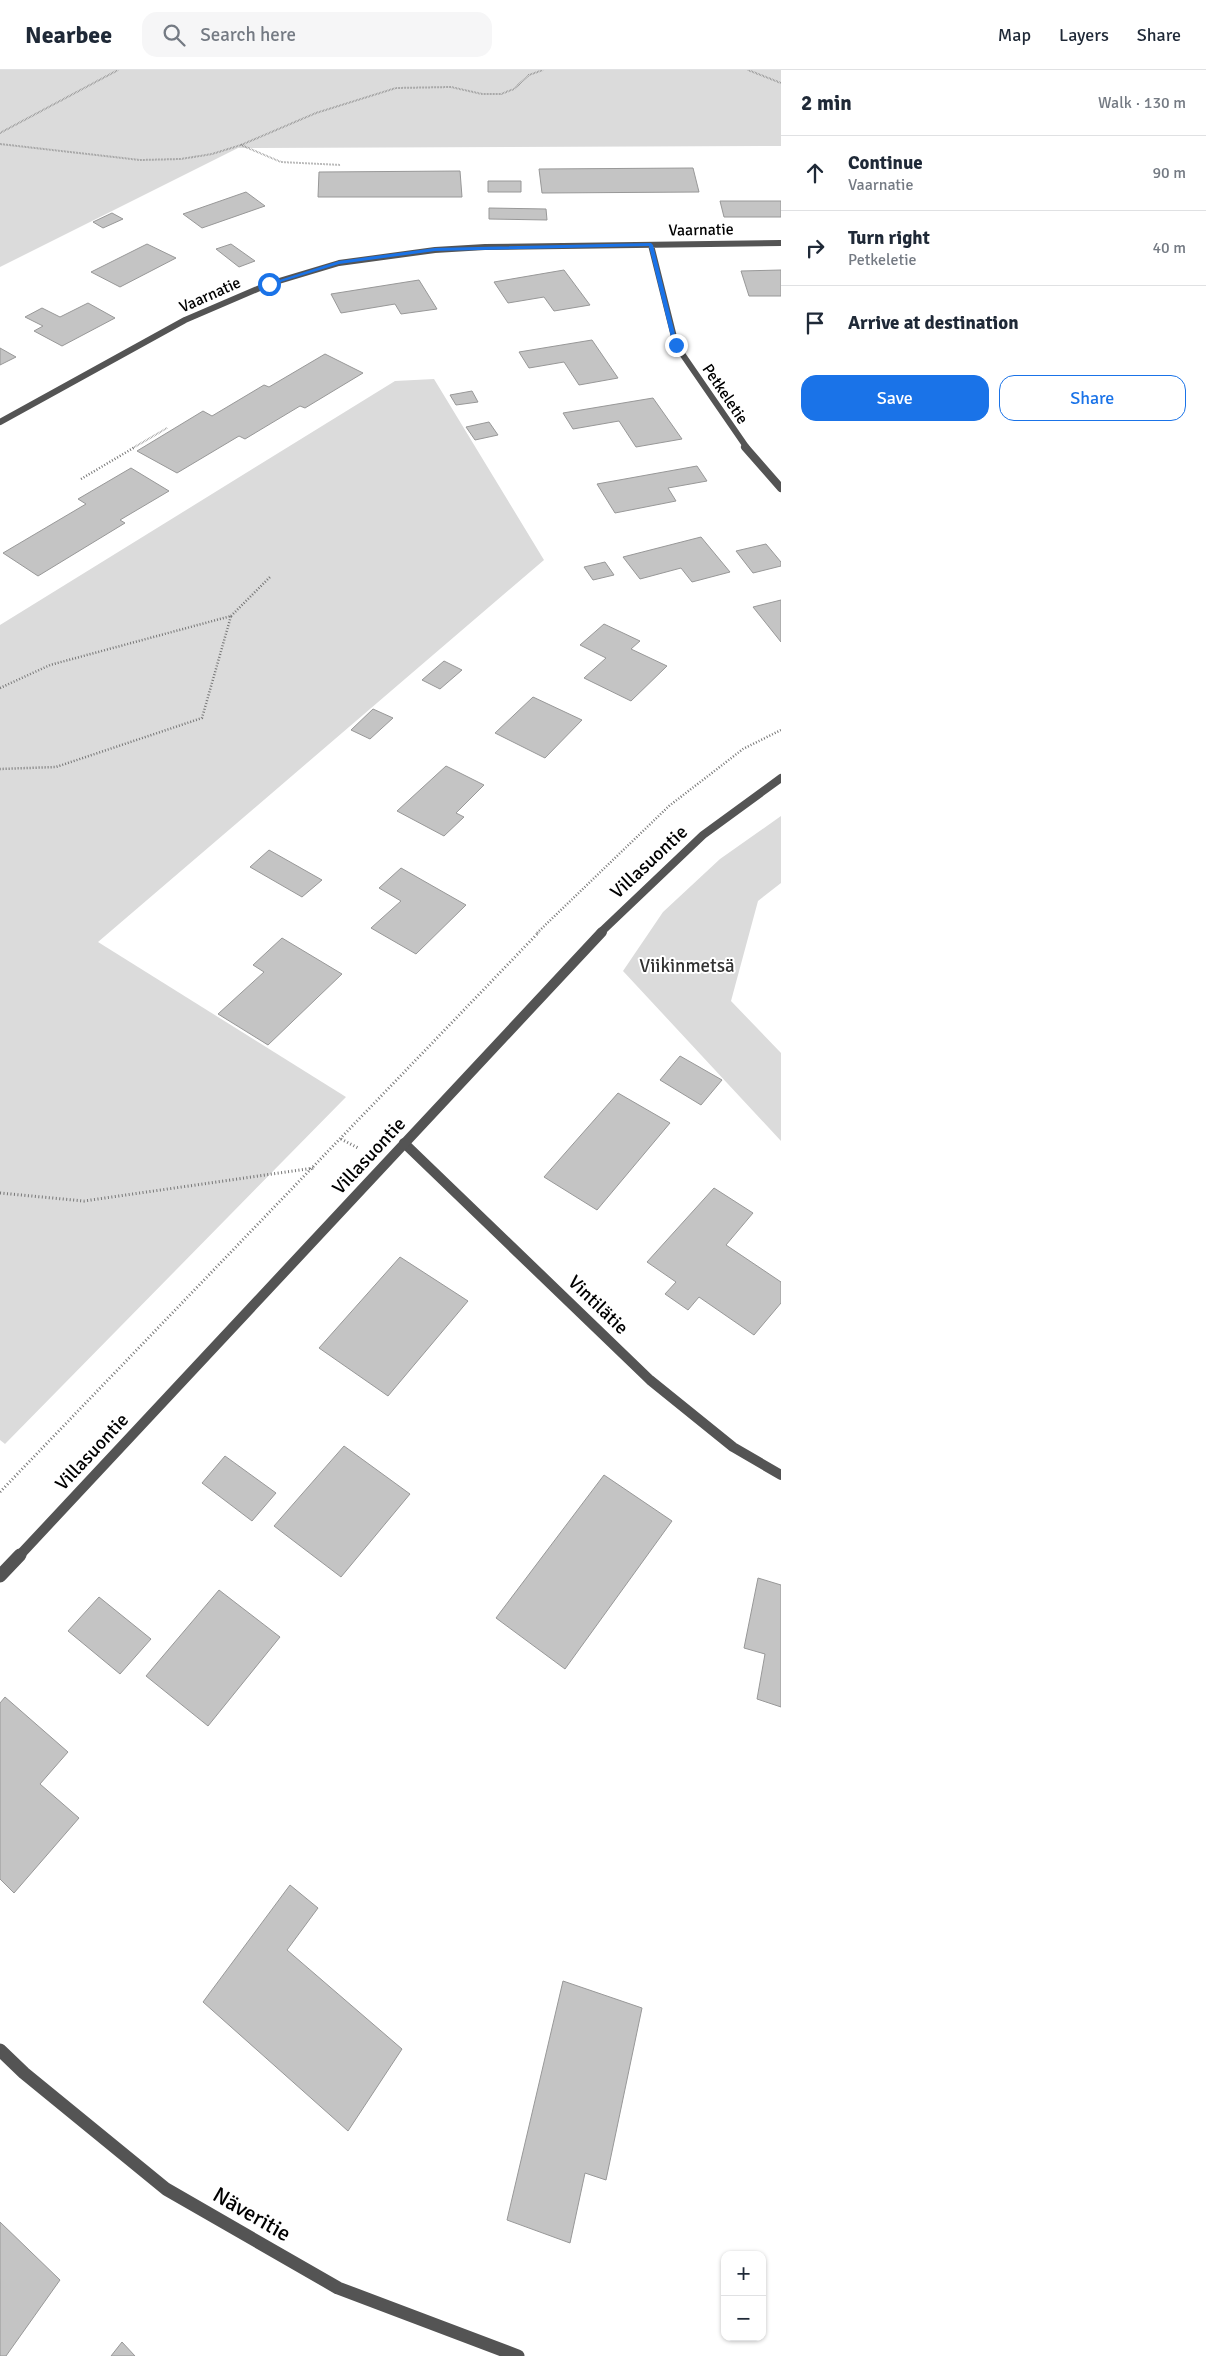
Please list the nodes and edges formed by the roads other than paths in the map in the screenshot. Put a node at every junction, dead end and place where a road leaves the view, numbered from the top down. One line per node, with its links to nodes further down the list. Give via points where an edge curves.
1 (781, 243): 2 (street, Vaarnatie)
2 (651, 245): 3 (street, Vaarnatie, via 435,250 339,262 269,284 185,320); 4 (street, Petkeletie, via 676,345 738,438)
3 (0, 422)
4 (781, 488)
5 (781, 778): 6 (street, Villasuontie, via 703,835 617,915)
6 (404, 1143): 7 (street, Vintilätie, via 650,1380 733,1447); 8 (street, Villasuontie)
7 (781, 1475)
8 (0, 1576)
9 (0, 2050): 10 (street, Näveritie, via 166,2189 338,2288)
10 (518, 2356)

